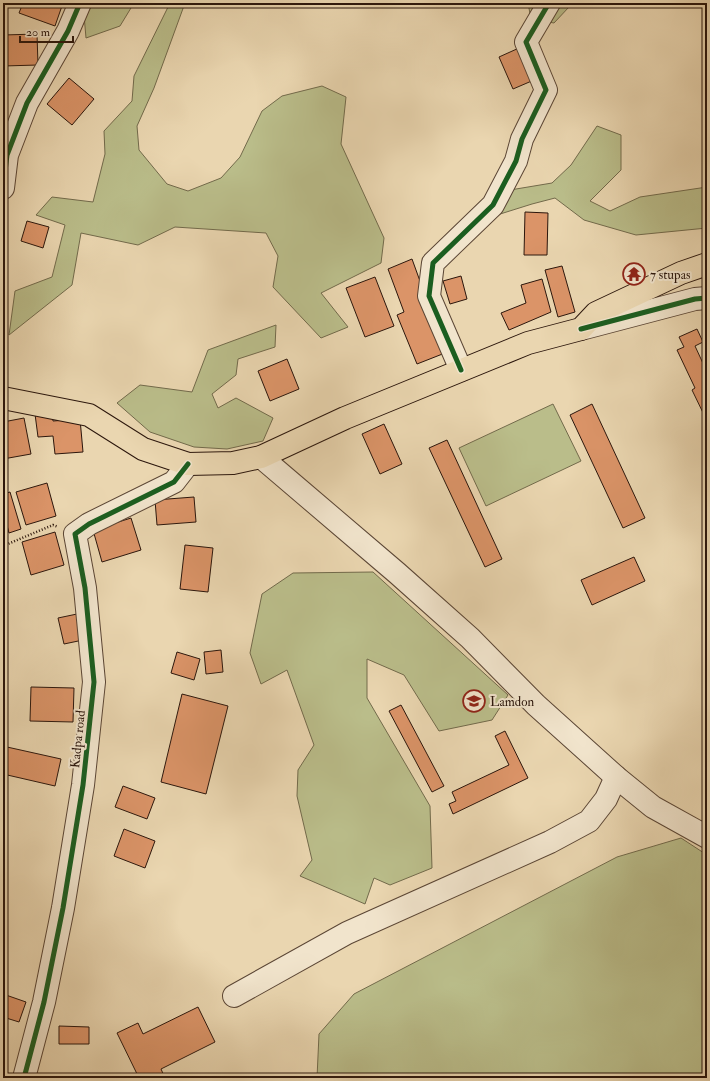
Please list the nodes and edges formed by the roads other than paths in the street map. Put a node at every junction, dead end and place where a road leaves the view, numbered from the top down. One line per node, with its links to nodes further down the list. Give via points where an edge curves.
1 (80, 3): 3 (street, via 68,31 27,103 6,155)
2 (549, 3): 7 (street, via 526,42 546,90 522,139 516,161 493,205 433,263 429,296)
3 (3, 188)
4 (707, 264): 6 (main road, via 681,273 596,313)
5 (707, 298): 6 (street)
6 (581, 329): 7 (main road, via 528,343)
7 (461, 370): 9 (main road)
8 (3, 398): 10 (main road, via 89,415 143,449)
9 (261, 457): 10 (main road, via 233,463); 11 (street, via 470,638 536,705)
10 (188, 464): 14 (street, Kadpa road, via 174,482 89,524 75,534 85,588 94,682 83,785 63,908 44,1002)
11 (616, 777): 12 (street, via 653,807); 13 (street, via 606,799 589,821 550,842 347,934)
12 (707, 837)
13 (234, 996)
14 (24, 1078)

